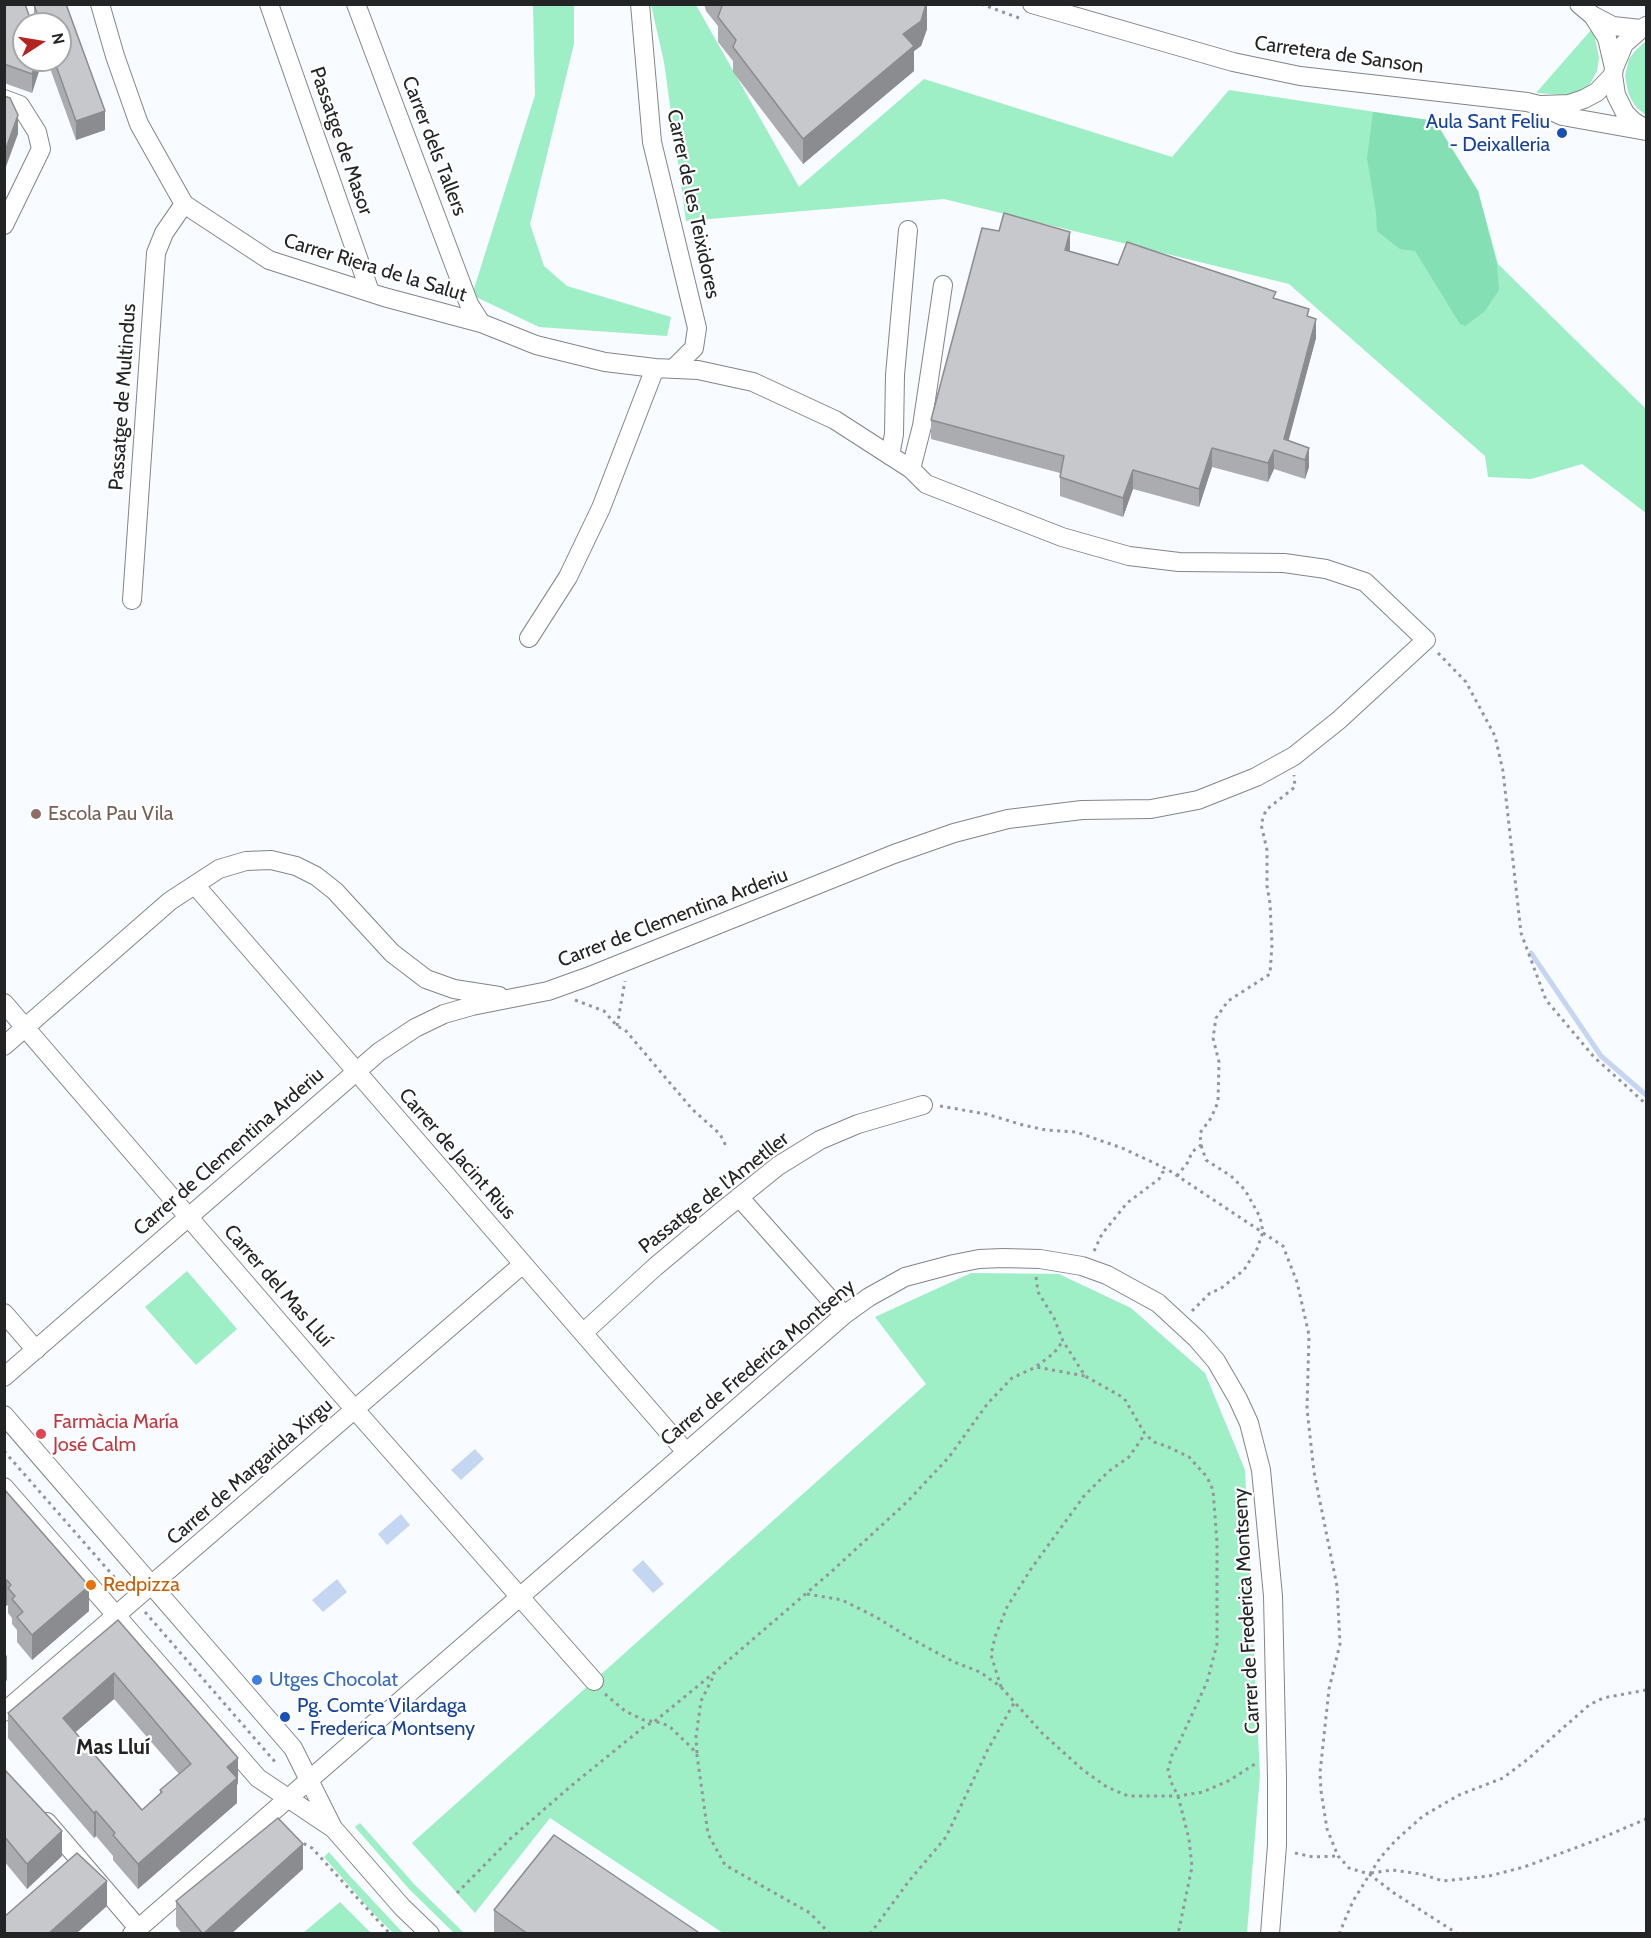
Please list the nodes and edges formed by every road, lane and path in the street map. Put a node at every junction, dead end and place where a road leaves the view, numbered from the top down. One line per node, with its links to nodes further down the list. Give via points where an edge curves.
1 (100, 4): 12 (street, Carrer Riera de la Salut, via 139,124)
2 (269, 4): 16 (street, Passatge de Masor)
3 (356, 4): 17 (street, Carrer dels Tallers)
4 (640, 4): 20 (street, Carrer de les Teixidores, via 652,142 697,328 694,348)
5 (1032, 4): 10 (street, Carretera de Sanson, via 1233,62 1300,76)
6 (1585, 10): 7 (street, via 1612,26); 8 (street, via 1607,38)
7 (1644, 27): 8 (street, via 1624,44)
8 (1613, 72): 10 (street, via 1597,92 1584,99); 11 (street, via 1616,95 1625,112)
9 (4, 99): 13 (street, via 20,105 37,132 41,149)
10 (1539, 105): 11 (street, via 1562,116)
11 (1647, 130)
12 (184, 204): 16 (street, Carrer Riera de la Salut, via 269,260); 23 (street, Passatge de Multindus, via 164,232 156,253)
13 (4, 225)
14 (908, 230): 21 (street)
15 (943, 285): 22 (street, via 922,426)
16 (370, 292): 18 (street, Carrer Riera de la Salut)
17 (470, 304): 18 (street, Carrer Riera de la Salut)
18 (482, 323): 19 (street, Carrer Riera de la Salut, via 536,345 605,362)
19 (655, 368): 20 (street, Carrer Riera de la Salut); 24 (street, via 601,508 567,577)
20 (673, 369): 21 (street, Carrer Riera de la Salut, via 698,370 753,382 835,420)
21 (890, 456): 22 (street, Carrer Riera de la Salut)
22 (910, 469): 25 (street, Carrer Riera de la Salut, via 926,484 1062,537 1130,556 1179,562 1284,563 1326,569 1365,582)
23 (132, 600)
24 (529, 638)
25 (1426, 640): 26 (street, Carrer de Clementina Arderiu); 36 (path, via 1466,682 1495,736 1503,771 1521,933 1546,1000 1594,1057)
26 (1294, 756): 28 (street, Carrer de Clementina Arderiu, via 1256,777 1198,800 1151,808 1082,810 1008,819 954,833); 38 (path, via 1295,787 1266,810 1261,824 1267,850 1270,974 1228,1000 1216,1018 1218,1102 1200,1133)
27 (195, 885): 30 (street, via 219,869 246,861 271,860 296,866 335,891 392,953 426,979 454,989); 33 (street, via 170,901); 35 (street, Carrer de Jacint Rius)
28 (619, 966): 29 (street, Carrer de Clementina Arderiu); 32 (path, via 626,984)
29 (548, 991): 30 (street, Carrer de Clementina Arderiu); 32 (path, via 562,1000 575,1000 604,1011)
30 (510, 998): 35 (street, Carrer de Clementina Arderiu, via 444,1014 424,1023)
31 (4, 1003): 33 (street, Carrer del Mas Lluí)
32 (617, 1026): 39 (path, via 627,1031 692,1109 720,1134)
33 (25, 1029): 34 (street); 43 (street, Carrer del Mas Lluí)
34 (4, 1046)
35 (356, 1072): 43 (street, Carrer de Clementina Arderiu); 44 (street, Carrer de Jacint Rius)
36 (1647, 1104)
37 (923, 1105): 42 (street, Passatge de l'Ametller, via 820,1140)
38 (1201, 1145): 41 (path); 49 (path, via 1206,1160 1245,1190 1260,1217 1263,1232 1244,1270)
39 (726, 1146)
40 (1167, 1169): 45 (path, via 1127,1203)
41 (1177, 1176)
42 (739, 1197): 48 (street); 50 (street, Passatge de l'Ametller)
43 (189, 1218): 52 (street, Carrer de Clementina Arderiu); 56 (street, Carrer del Mas Lluí)
44 (523, 1264): 50 (street, Carrer de Jacint Rius); 56 (street, Carrer de Margarida Xirgu)
45 (1082, 1266): 48 (street, Carrer de Frederica Montseny, via 1003,1258 954,1264 905,1277); 49 (street, Carrer de Frederica Montseny, via 1141,1293)
46 (1036, 1273): 51 (path, via 1038,1292)
47 (4, 1314): 52 (street)
48 (844, 1315): 60 (street, Carrer de Frederica Montseny)
49 (1179, 1321): 93 (street, Carrer de Frederica Montseny, via 1228,1379 1249,1423 1261,1470 1273,1596)
50 (583, 1333): 60 (street, Carrer de Jacint Rius)
51 (1063, 1341): 53 (path); 54 (path)
52 (36, 1350): 55 (street, Carrer de Clementina Arderiu)
53 (1036, 1367): 54 (path); 67 (path, via 1012,1378 907,1502)
54 (1085, 1376): 58 (path, via 1124,1398)
55 (4, 1377)
56 (355, 1410): 65 (street, Carrer de Margarida Xirgu); 68 (street, Carrer del Mas Lluí)
57 (4, 1415): 65 (street)
58 (1145, 1434): 76 (path, via 1129,1457 1084,1496 1007,1607 991,1655); 87 (path, via 1189,1457 1207,1477 1212,1490 1217,1644 1207,1682 1168,1770)
59 (4, 1451): 63 (path)
60 (686, 1452): 68 (street, Carrer de Frederica Montseny)
61 (4, 1487): 71 (street)
62 (121, 1574): 63 (path)
63 (116, 1578): 64 (path); 66 (path)
64 (110, 1582)
65 (152, 1585): 71 (street, Carrer de Margarida Xirgu); 86 (street, via 293,1748)
66 (129, 1593)
67 (806, 1593): 74 (path); 76 (path, via 842,1600 954,1662 980,1672)
68 (519, 1598): 75 (street, Carrer del Mas Lluí); 86 (street, Carrer de Frederica Montseny)
69 (140, 1606): 72 (path)
70 (156, 1615): 72 (path)
71 (117, 1616): 79 (street, Carrer de Margarida Xirgu); 88 (street, via 258,1778)
72 (151, 1619): 73 (path); 84 (path)
73 (146, 1624)
74 (716, 1671): 80 (path); 81 (path, via 701,1701)
75 (594, 1681): 80 (path, via 625,1711)
76 (1001, 1687): 78 (path)
77 (1647, 1690): 95 (path, via 1603,1698 1589,1705 1503,1778 1459,1795 1423,1816 1396,1840)
78 (1014, 1703): 87 (path, via 1083,1770 1107,1787 1128,1796); 101 (path, via 946,1836)
79 (4, 1713)
80 (654, 1722): 81 (path, via 677,1732); 96 (path, via 571,1786 510,1839)
81 (697, 1755): 100 (path, via 708,1834 725,1865 810,1912)
82 (281, 1758): 84 (path)
83 (1259, 1761): 87 (path, via 1203,1792)
84 (276, 1763): 85 (path)
85 (270, 1767)
86 (309, 1780): 88 (street, Carrer de Frederica Montseny); 91 (street)
87 (1179, 1796): 102 (path, via 1192,1867)
88 (287, 1798): 91 (street); 97 (street, Carrer de Frederica Montseny)
89 (35, 1807): 97 (street)
90 (1647, 1819): 95 (path, via 1524,1867 1489,1876 1443,1881 1392,1870)
91 (333, 1828): 99 (street)
92 (292, 1838): 98 (path, via 312,1848)
93 (1277, 1845): 94 (path, via 1313,1857); 103 (street, Carrer de Frederica Montseny)
94 (1338, 1856)
95 (1370, 1874): 104 (path, via 1353,1900); 105 (path)
96 (457, 1893)
97 (135, 1931)
98 (390, 1934)
99 (430, 1934)
100 (830, 1934)
101 (870, 1934)
102 (1178, 1934)
103 (1270, 1934)
104 (1339, 1934)
105 (1458, 1934)

